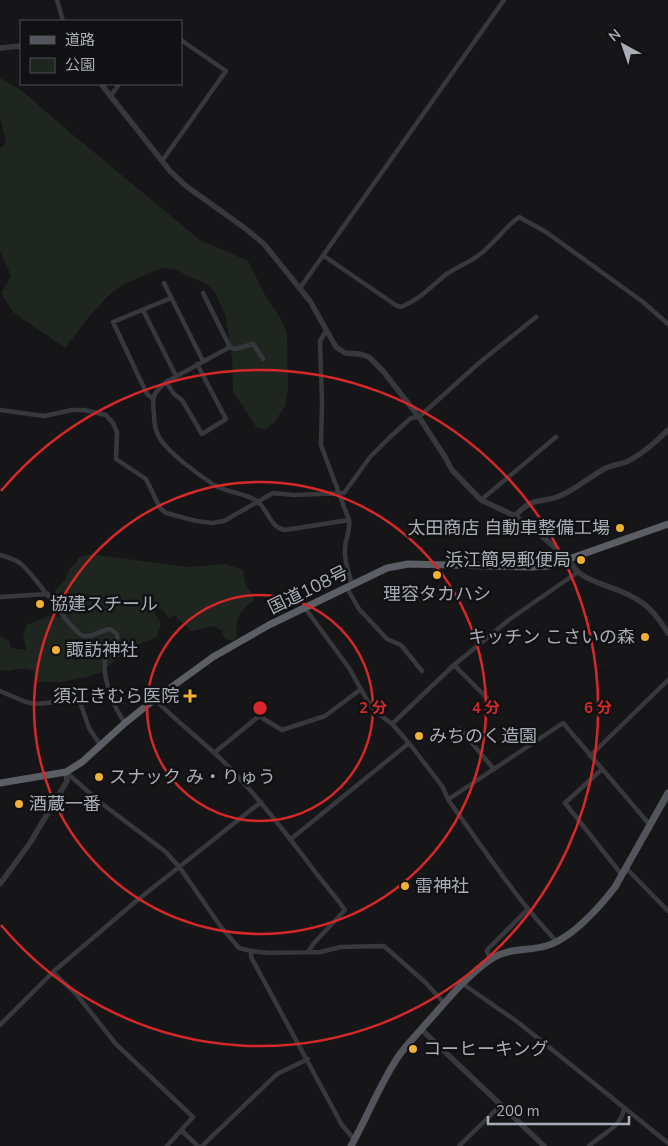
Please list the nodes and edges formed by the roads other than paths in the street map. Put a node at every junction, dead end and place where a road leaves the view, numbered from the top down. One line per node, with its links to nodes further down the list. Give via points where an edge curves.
1 (57, 0): 3 (street)
2 (504, 0): 11 (street)
3 (63, 20)
4 (182, 41): 10 (street, via 226,71)
5 (20, 46): 6 (street)
6 (0, 48)
7 (102, 85): 9 (street)
8 (118, 85): 9 (street)
9 (110, 97): 10 (street)
10 (162, 162): 13 (street, via 186,186 257,237)
11 (324, 256): 13 (street); 18 (street, via 401,307 479,256 519,217 546,232 643,302)
12 (164, 283): 15 (street)
13 (300, 288): 19 (street)
14 (203, 293): 20 (street)
15 (171, 298): 16 (street); 22 (street)
16 (143, 310): 24 (street); 26 (street, via 113,322 147,394)
17 (536, 317): 28 (street, via 478,363)
18 (668, 324)
19 (326, 330): 28 (street, via 340,351 373,360); 31 (street, via 320,341 320,438)
20 (230, 347): 21 (street, via 235,349 253,344); 22 (street)
21 (263, 359)
22 (203, 361): 23 (street)
23 (196, 364): 24 (street); 25 (street, via 226,419 202,434 182,400)
24 (176, 376): 25 (street)
25 (166, 382): 26 (street)
26 (152, 398): 33 (street, via 155,427 175,456 215,485)
27 (0, 410): 33 (street, via 44,416 84,410 106,415 117,432 116,459 146,479 160,508 166,513 212,523 224,521)
28 (419, 417): 31 (street, via 412,418 388,438 344,493); 32 (street, via 452,470)
29 (668, 430): 34 (street, via 648,449 624,463 613,464 553,499 530,503)
30 (556, 437): 32 (street)
31 (340, 493): 33 (street, via 273,493); 35 (street)
32 (481, 500): 34 (street)
33 (257, 501): 35 (street, via 280,530)
34 (515, 516): 38 (street, via 531,526)
35 (349, 520): 40 (street, via 345,558)
36 (668, 524): 38 (highway, 国道108号)
37 (0, 555): 41 (street, via 22,565)
38 (567, 560): 39 (street); 40 (highway, 国道108号, via 540,567 397,565)
39 (578, 572): 44 (street, via 645,604); 45 (street, via 510,619)
40 (350, 586): 43 (highway, 国道108号); 46 (street, via 359,609 387,639 401,645)
41 (48, 594): 42 (street); 52 (street, via 80,635 110,629 117,634 118,639 108,653 104,667 114,704)
42 (0, 598)
43 (305, 608): 48 (street); 51 (highway, 国道108号, via 213,657)
44 (668, 633)
45 (454, 664): 50 (street); 53 (street)
46 (422, 671)
47 (668, 680): 58 (street)
48 (361, 689): 53 (street, via 370,705); 57 (street, via 325,716 282,730 259,716)
49 (0, 691): 56 (street, via 35,704 77,700)
50 (487, 698)
51 (155, 699): 52 (highway, 国道108号); 57 (street)
52 (125, 723): 56 (highway, 国道108号)
53 (392, 724): 55 (street)
54 (460, 729): 59 (street)
55 (409, 742): 64 (street); 67 (street)
56 (101, 746): 61 (highway, 国道108号)
57 (214, 753): 65 (street)
58 (590, 756): 59 (street, via 561,723); 60 (street)
59 (493, 768): 64 (street)
60 (602, 769): 66 (street); 70 (street, via 566,803)
61 (66, 772): 62 (highway, 国道108号); 68 (street, via 166,852); 71 (street, via 67,781 30,843)
62 (0, 783)
63 (668, 793): 66 (main road)
64 (449, 799): 72 (street)
65 (261, 802): 67 (street); 68 (street)
66 (650, 825): 69 (main road)
67 (291, 839): 76 (street, via 344,910)
68 (180, 868): 75 (street, via 221,928 236,945); 78 (street)
69 (626, 868): 70 (main road); 73 (street)
70 (622, 875): 74 (main road, via 608,896)
71 (0, 884)
72 (528, 909): 74 (street); 77 (street, via 487,950)
73 (668, 910)
74 (557, 942): 77 (main road)
75 (251, 951): 76 (street); 83 (street, via 251,957)
76 (308, 952): 80 (street, via 384,946 426,983)
77 (491, 959): 79 (main road)
78 (53, 972): 81 (street); 86 (street, via 77,995 116,1044 193,1117)
79 (463, 984): 80 (main road); 85 (street, via 519,1023)
80 (444, 1004): 82 (main road)
81 (0, 1025)
82 (421, 1030): 84 (street); 87 (main road, via 394,1062)
83 (308, 1059): 87 (street); 91 (street, via 277,1074)
84 (501, 1105): 92 (street); 93 (street)
85 (624, 1109): 88 (street); 94 (street, via 621,1120)
86 (182, 1131): 89 (street); 90 (street)
87 (353, 1143)
88 (668, 1143)
89 (167, 1146)
90 (198, 1146)
91 (202, 1146)
92 (459, 1146)
93 (544, 1146)
94 (589, 1146)

